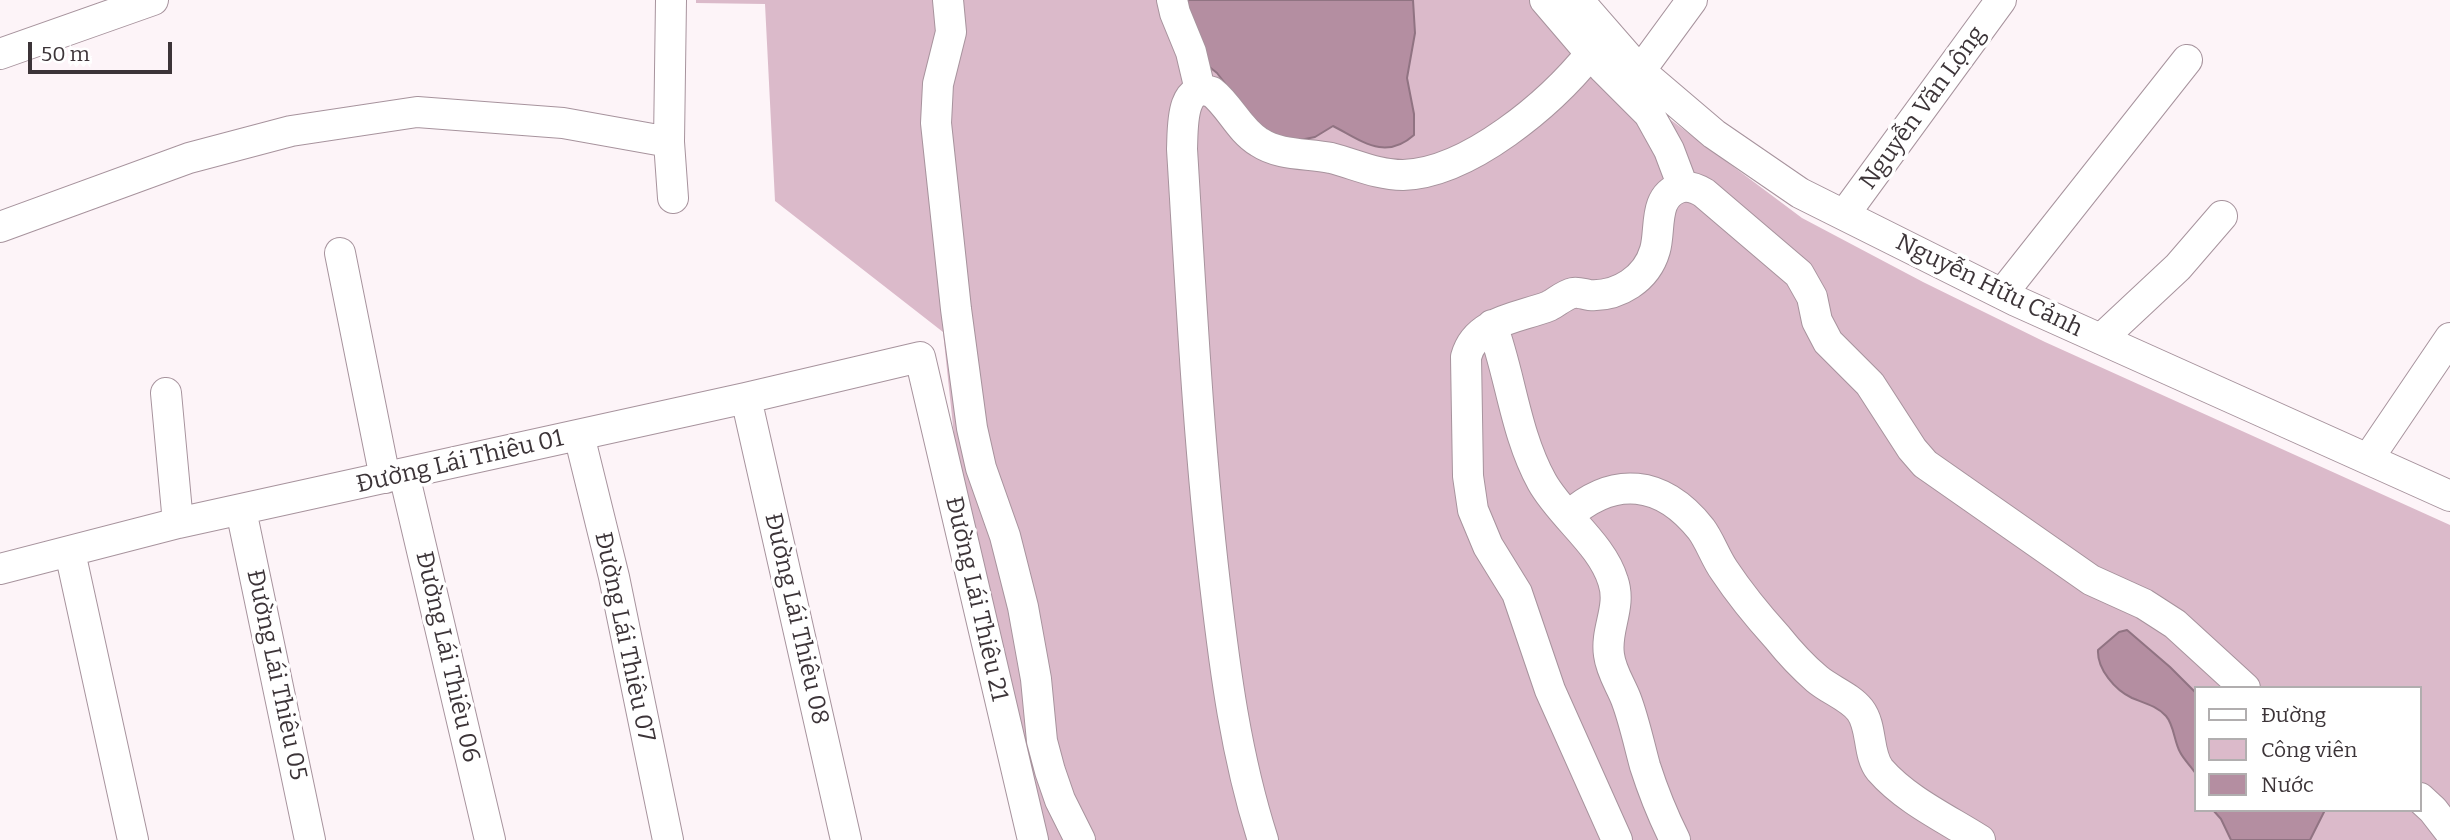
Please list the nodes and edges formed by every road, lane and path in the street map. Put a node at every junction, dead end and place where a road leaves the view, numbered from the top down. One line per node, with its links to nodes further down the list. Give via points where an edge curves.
1 (153, 0): 9 (street)
2 (671, 0): 15 (street)
3 (948, 0): 47 (street, via 951,32 937,84 936,123 972,428 1023,607 1042,741 1060,800)
4 (1172, 0): 14 (street)
5 (1545, 0): 10 (street)
6 (1578, 0): 13 (street, Nguyễn Hữu Cảnh)
7 (1692, 0): 13 (street)
8 (2001, 0): 18 (street, Nguyễn Văn Lộng)
9 (104, 8): 11 (street)
10 (1591, 53): 14 (street, via 1557,91 1520,122 1449,164 1419,173 1377,173 1331,158 1277,150 1249,135 1216,95); 16 (street, via 1658,126)
11 (0, 54)
12 (2187, 60): 22 (street)
13 (1640, 71): 18 (street, Nguyễn Hữu Cảnh, via 1714,134 1800,193)
14 (1200, 90): 48 (street, via 1186,107 1182,149 1202,456 1227,683 1244,774)
15 (669, 142): 17 (street); 20 (street, via 563,123 417,112 291,131 189,158)
16 (1683, 187): 23 (street, via 1664,201 1655,251 1634,281 1602,295 1571,294); 38 (street, via 1704,193 1799,274 1828,342 1870,384 1925,464 2091,580 2175,624)
17 (673, 198)
18 (1844, 215): 22 (street, Nguyễn Hữu Cảnh)
19 (2222, 216): 25 (street, via 2178,267)
20 (0, 227)
21 (340, 253): 31 (street, Đường Lái Thiêu 06)
22 (2002, 294): 25 (street, Nguyễn Hữu Cảnh)
23 (1492, 325): 34 (street, via 1523,439 1544,485); 49 (street, via 1477,336 1466,357 1473,510 1488,546 1517,593 1550,690)
24 (2450, 338): 30 (street)
25 (2101, 339): 30 (street, Nguyễn Hữu Cảnh)
26 (920, 357): 28 (street, Đường Lái Thiêu 01); 46 (street, Đường Lái Thiêu 21)
27 (166, 393): 35 (street)
28 (746, 398): 29 (street, Đường Lái Thiêu 01); 45 (street, Đường Lái Thiêu 08)
29 (579, 435): 31 (street, Đường Lái Thiêu 01); 44 (street, Đường Lái Thiêu 07, via 614,577)
30 (2368, 459): 32 (street, Nguyễn Hữu Cảnh)
31 (394, 476): 33 (street, Đường Lái Thiêu 01); 43 (street, Đường Lái Thiêu 06)
32 (2450, 496)
33 (241, 510): 35 (street, Đường Lái Thiêu 01); 42 (street, Đường Lái Thiêu 05)
34 (1568, 516): 50 (street, via 1612,578 1616,600 1607,644 1611,668); 51 (street, via 1597,495 1619,488 1652,494 1683,511 1703,532 1723,569 1772,633 1818,680 1860,710 1879,769 1904,792)
35 (178, 523): 36 (street, Đường Lái Thiêu 01)
36 (70, 551): 37 (street, Đường Lái Thiêu 01); 41 (street)
37 (0, 569)
38 (2243, 686)
39 (2422, 800): 40 (street)
40 (2450, 832)
41 (134, 840)
42 (310, 840)
43 (491, 840)
44 (667, 840)
45 (846, 840)
46 (1033, 840)
47 (1080, 840)
48 (1263, 840)
49 (1617, 840)
50 (1675, 840)
51 (1980, 840)

